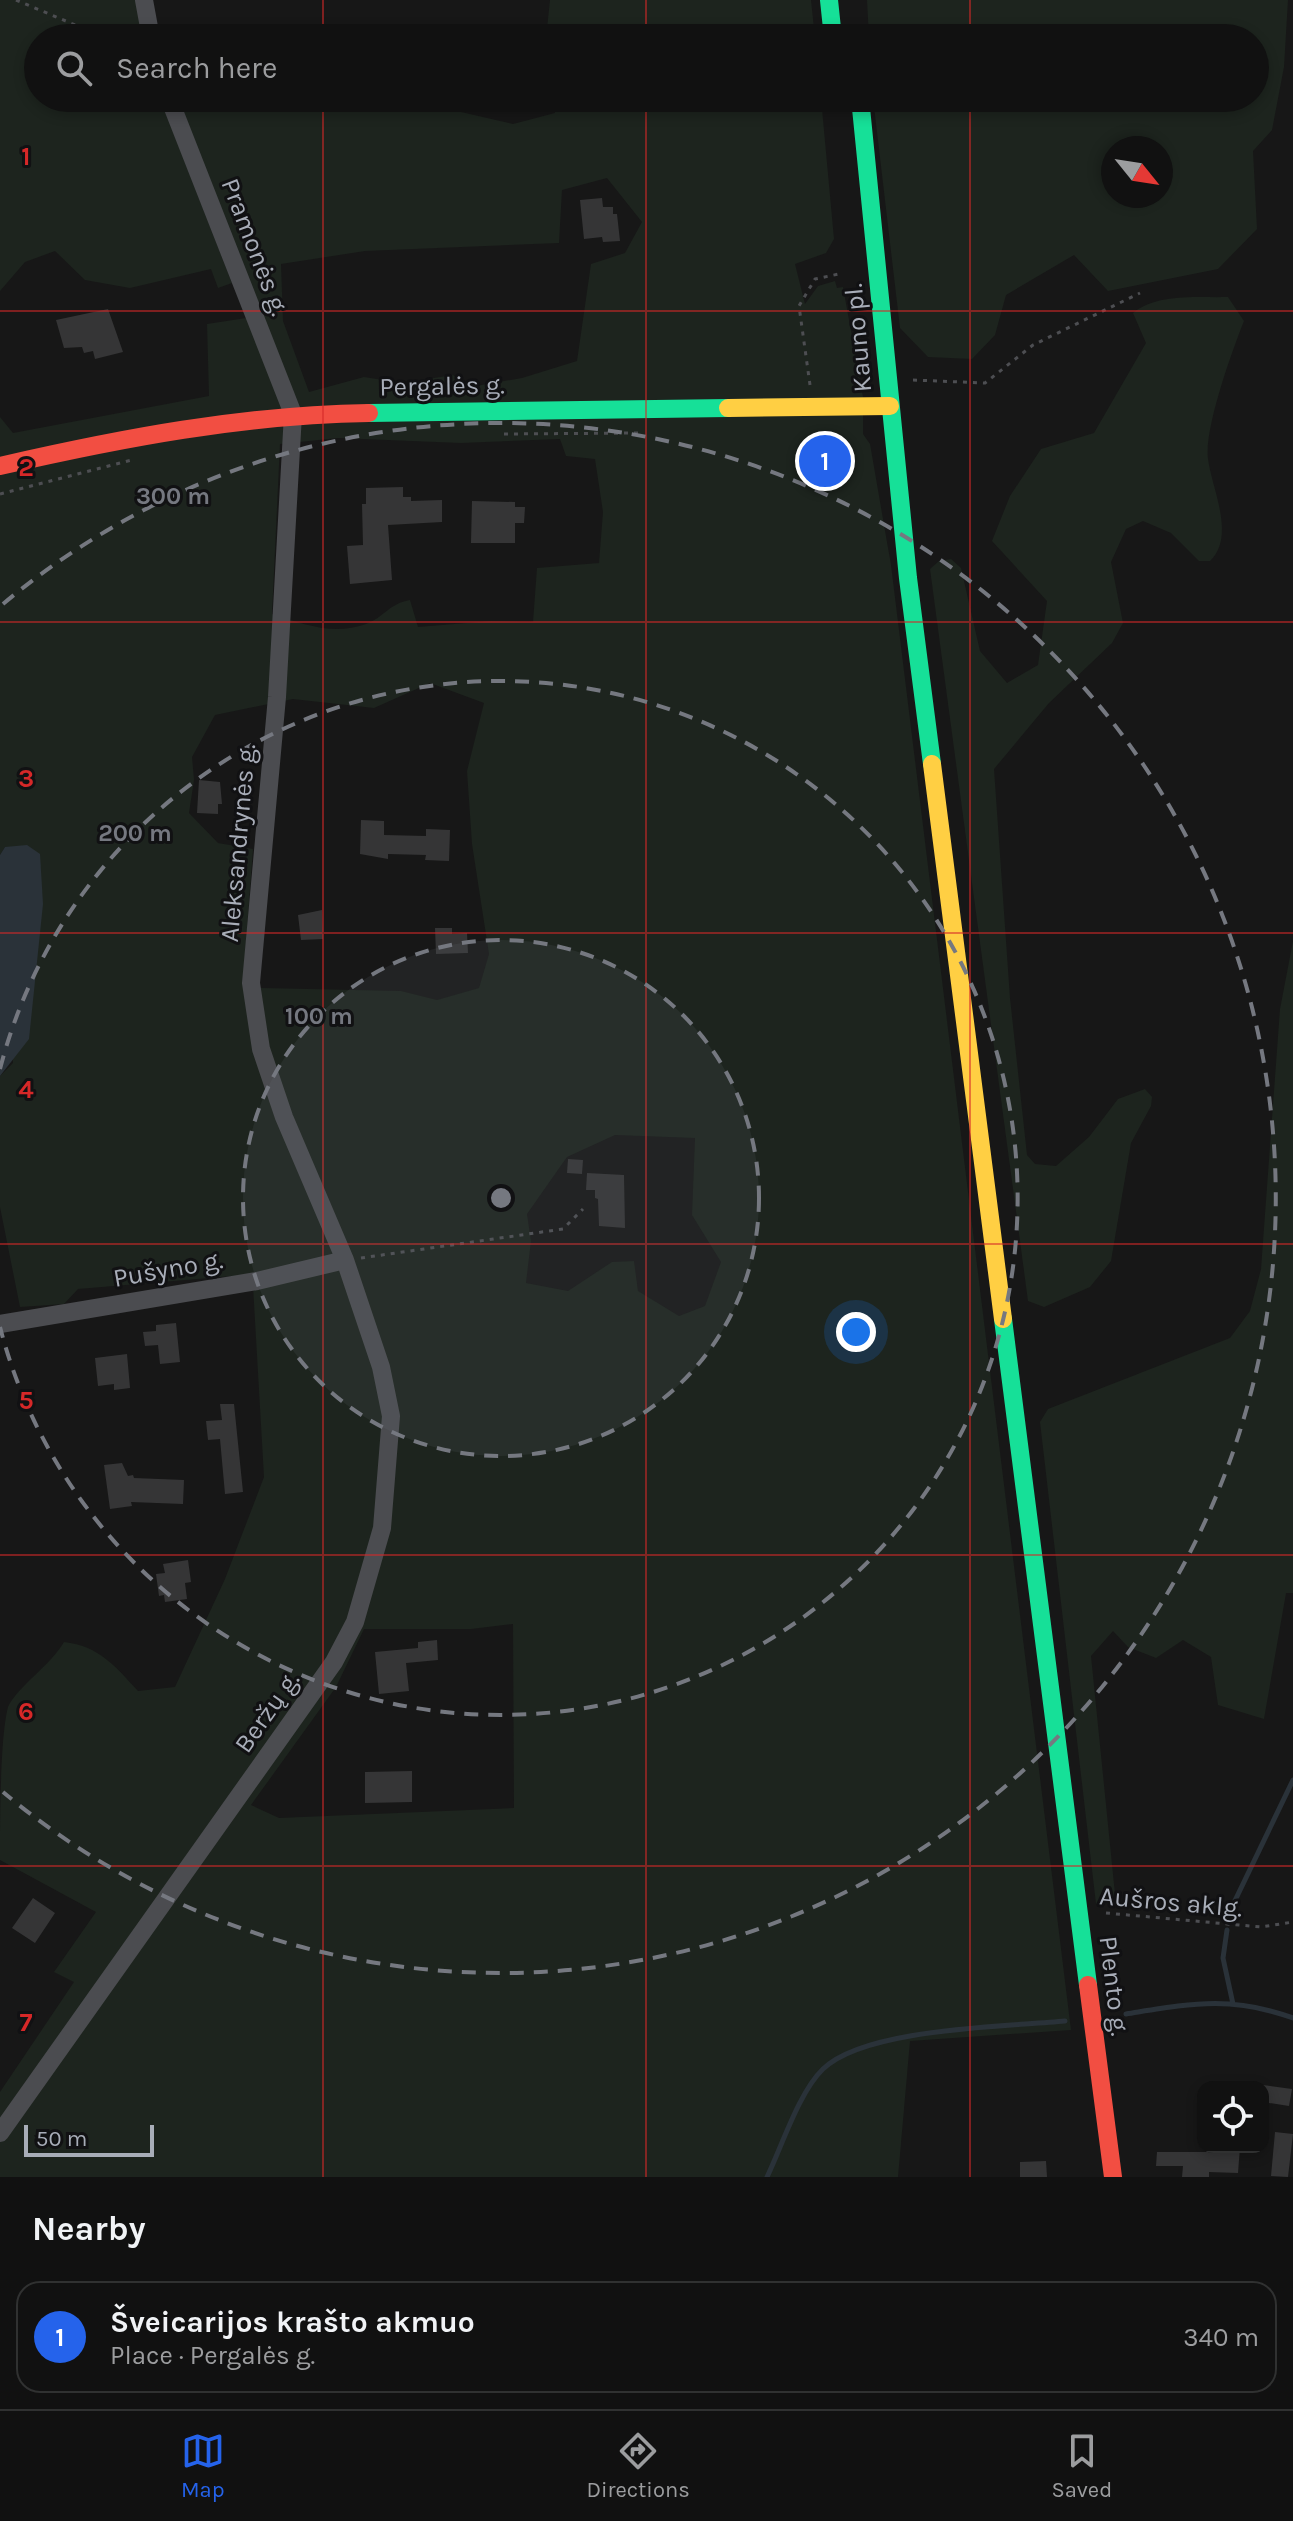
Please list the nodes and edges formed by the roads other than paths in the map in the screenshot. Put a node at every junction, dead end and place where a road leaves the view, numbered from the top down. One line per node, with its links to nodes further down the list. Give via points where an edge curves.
1 (144, 0): 3 (street)
2 (829, 0): 4 (main road)
3 (148, 24)
4 (832, 24)
5 (174, 112): 9 (street, Pramonės g.)
6 (861, 112): 8 (main road, Kauno pl.)
7 (858, 271): 8 (main road, Kauno pl., via 872,359)
8 (890, 406): 9 (main road, Pergalės g.); 14 (main road, Plento g.)
9 (293, 414): 10 (main road, Pergalės g., via 133,436); 11 (street, Aleksandrynės g., via 277,697 251,983 261,1049 284,1117)
10 (0, 466)
11 (345, 1260): 12 (street, Pušyno g., via 257,1281); 13 (street, Beržų g., via 381,1367 391,1416 382,1528 355,1622 334,1662)
12 (0, 1324)
13 (0, 2133)
14 (1113, 2177)

